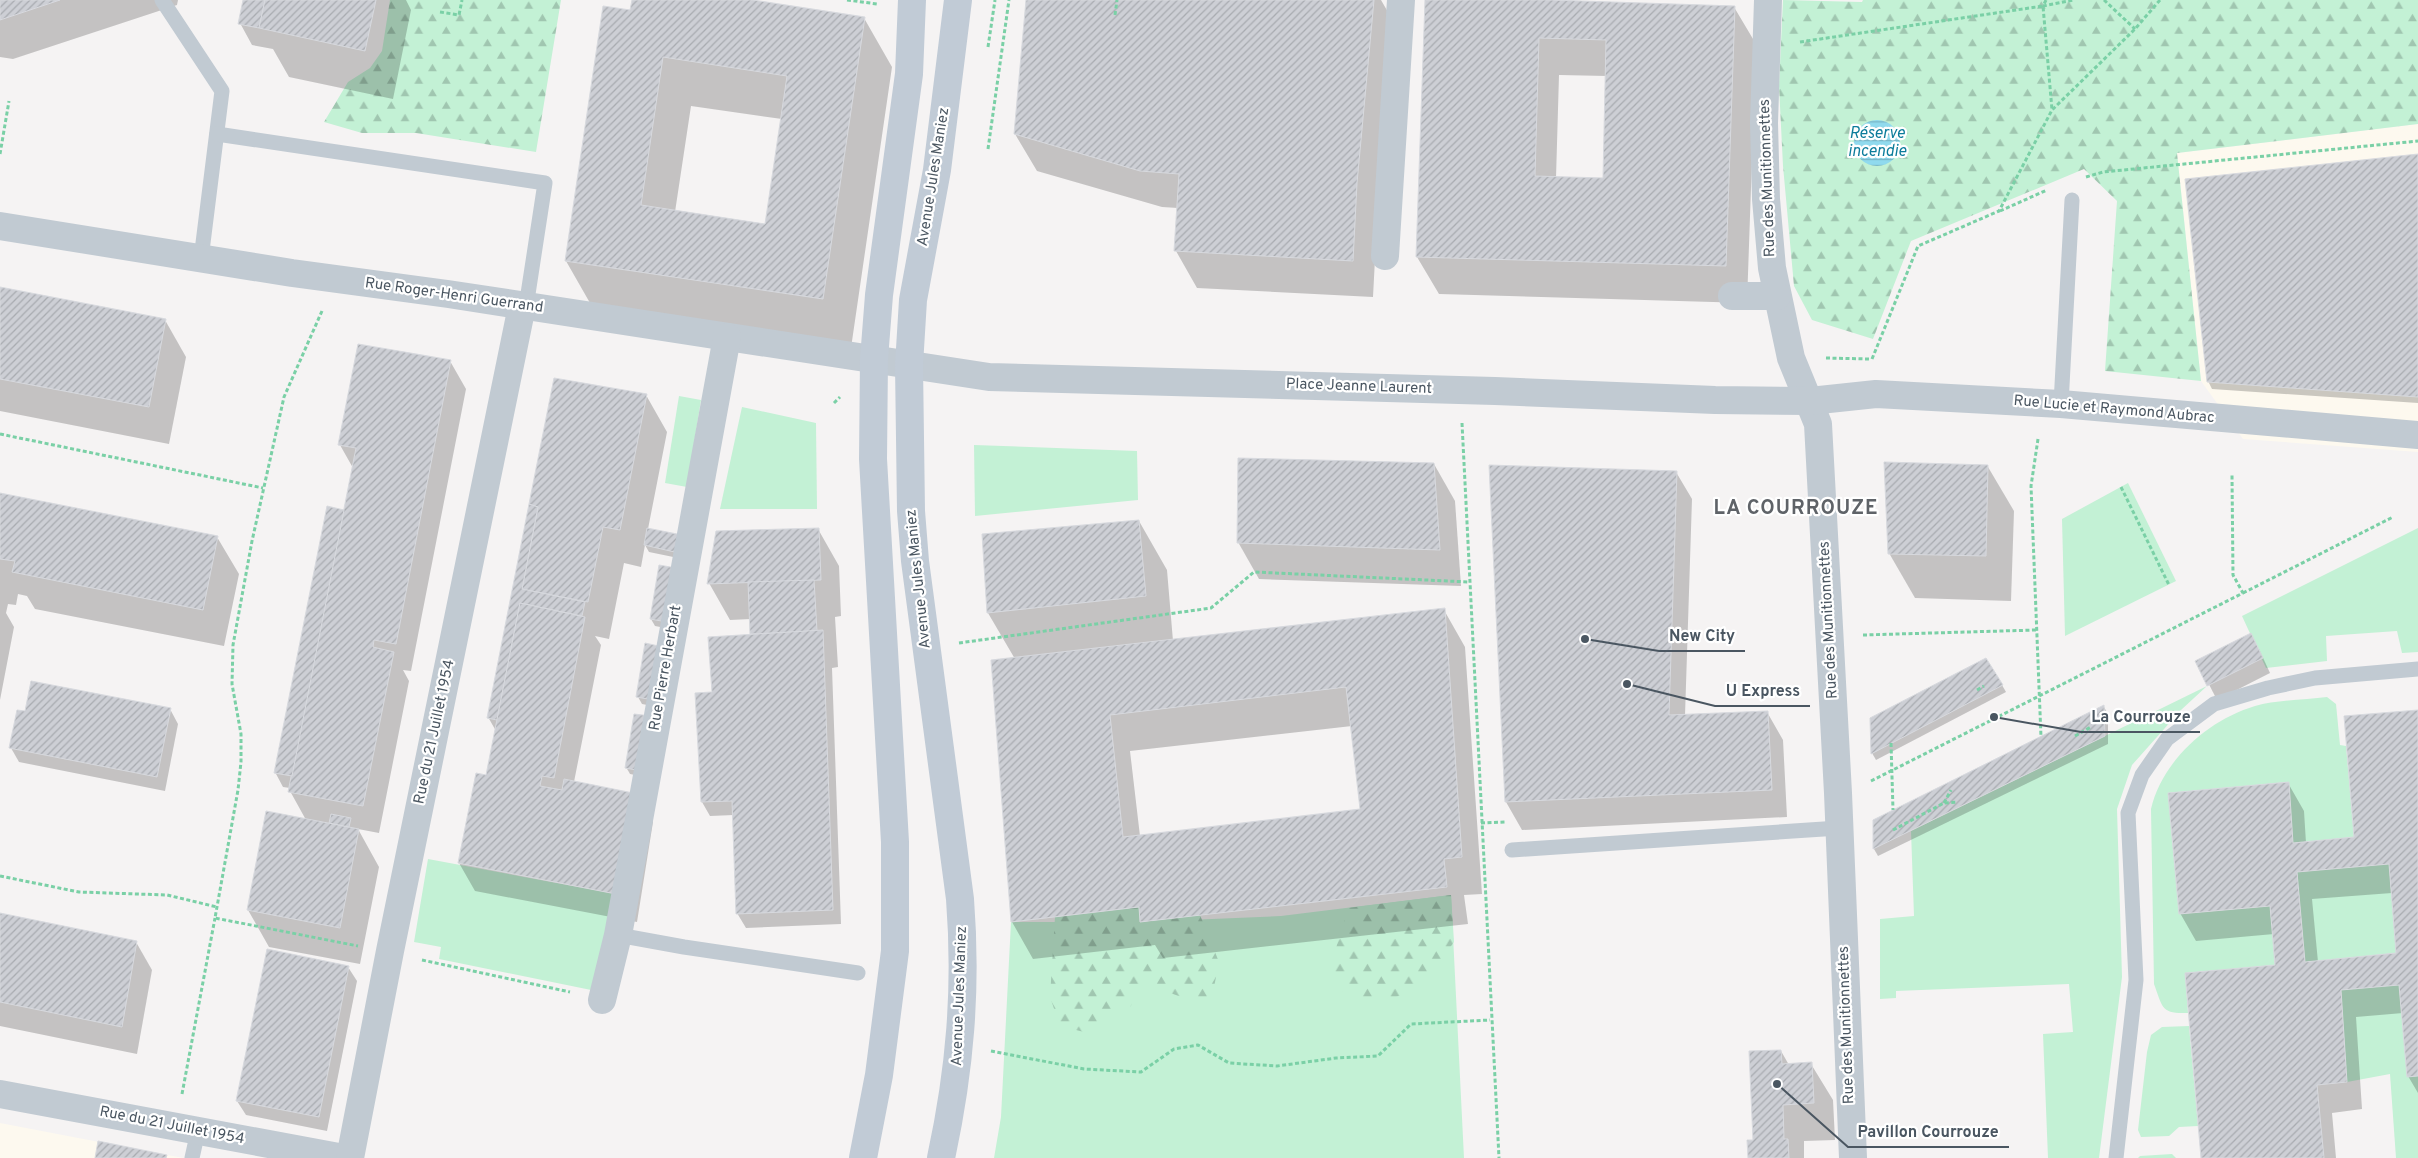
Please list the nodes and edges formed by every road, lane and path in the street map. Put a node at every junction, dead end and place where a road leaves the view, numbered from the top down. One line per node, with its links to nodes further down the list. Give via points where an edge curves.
1 (162, 0): 22 (lane, via 222,91)
2 (462, 0): 16 (path, via 459,15)
3 (847, 0): 14 (path)
4 (912, 0): 37 (main road, via 905,112 879,295)
5 (958, 0): 39 (main road, Avenue Jules Maniez, via 937,170 913,300)
6 (1009, 0): 24 (path)
7 (1116, 0): 17 (path)
8 (1401, 0): 30 (street)
9 (1768, 0): 19 (street, Rue des Munitionnettes)
10 (2046, 0): 15 (path)
11 (2073, 0): 15 (path)
12 (2104, 0): 18 (path)
13 (2160, 0): 18 (path)
14 (877, 4)
15 (2043, 6): 19 (path); 21 (path)
16 (440, 12)
17 (1115, 15)
18 (2135, 29): 21 (path)
19 (1766, 47): 34 (street, Rue des Munitionnettes, via 1766,199)
20 (9, 101): 25 (path)
21 (2052, 110): 28 (path)
22 (217, 134): 31 (lane); 35 (lane, via 545,183)
23 (2418, 141): 26 (path, via 2103,172)
24 (988, 149)
25 (0, 154)
26 (2064, 183): 27 (path); 28 (path)
27 (2072, 200): 42 (lane)
28 (1999, 211): 38 (path, via 1918,246)
29 (0, 226): 31 (street, Rue Roger-Henri Guerrand)
30 (1385, 256)
31 (201, 259): 32 (street, Rue Roger-Henri Guerrand)
32 (327, 278): 35 (street, Rue Roger-Henri Guerrand); 48 (path, via 323,309 284,397)
33 (1732, 296): 34 (street)
34 (1777, 296): 41 (street, Rue des Munitionnettes, via 1791,358)
35 (524, 306): 36 (street, Rue Roger-Henri Guerrand); 77 (street, Rue du 21 Juillet 1954)
36 (727, 337): 37 (street, Rue Roger-Henri Guerrand); 76 (street, Rue Pierre Herbart)
37 (874, 359): 39 (street, Rue Roger-Henri Guerrand); 87 (main road, via 874,460 896,894 896,951 889,1013)
38 (1872, 359)
39 (909, 365): 40 (street, Place Jeanne Laurent, via 989,377); 88 (main road, Avenue Jules Maniez, via 915,561 964,948 957,1077)
40 (1460, 390): 41 (street, Place Jeanne Laurent); 50 (path)
41 (1810, 401): 42 (street, Rue Lucie et Raymond Aubrac, via 1876,394); 70 (street, Rue des Munitionnettes, via 1818,424 1820,449)
42 (2060, 404): 44 (street, Rue Lucie et Raymond Aubrac)
43 (0, 434): 48 (path)
44 (2418, 435)
45 (2038, 439): 53 (path, via 2030,486)
46 (2232, 475): 52 (path, via 2233,575)
47 (2121, 487): 51 (path)
48 (263, 488): 74 (path, via 233,645 232,684 241,734 241,762)
49 (2393, 516): 52 (path)
50 (1469, 582): 55 (path, via 1254,572 1211,608); 80 (path)
51 (2169, 585)
52 (2243, 593): 59 (path)
53 (2036, 630): 54 (path); 59 (path)
54 (1858, 635)
55 (949, 645)
56 (2418, 669): 91 (lane, via 2316,678 2214,704 2167,740 2142,775 2128,813 2136,980)
57 (1984, 686): 58 (path)
58 (1977, 690)
59 (2038, 696): 62 (path); 64 (path)
60 (2091, 727): 61 (path)
61 (2075, 736)
62 (2041, 737)
63 (1891, 743): 64 (path)
64 (1891, 771): 65 (path); 69 (path)
65 (1872, 780)
66 (1951, 790): 68 (path)
67 (1957, 802): 68 (path)
68 (1944, 803): 71 (path)
69 (1893, 810)
70 (1839, 828): 72 (lane); 90 (street, Rue des Munitionnettes)
71 (1893, 830)
72 (1512, 850)
73 (0, 876): 74 (path, via 79,892 166,895)
74 (217, 907): 75 (path)
75 (215, 918): 77 (path); 83 (path)
76 (618, 935): 78 (lane, via 810,968); 79 (street, Rue Pierre Herbart)
77 (390, 951): 79 (path); 86 (street, Rue du 21 Juillet 1954)
78 (858, 973)
79 (602, 1000)
80 (1490, 1020): 81 (path, via 1411,1024 1378,1056 1277,1066 1228,1063 1198,1045 1174,1048 1141,1072 1084,1069); 89 (path)
81 (988, 1050)
82 (0, 1094): 83 (street, Rue du 21 Juillet 1954)
83 (187, 1129): 84 (lane); 85 (street, Rue du 21 Juillet 1954)
84 (192, 1158)
85 (344, 1158)
86 (350, 1158)
87 (863, 1158)
88 (941, 1158)
89 (1499, 1158)
90 (1853, 1158)
91 (2116, 1158)

